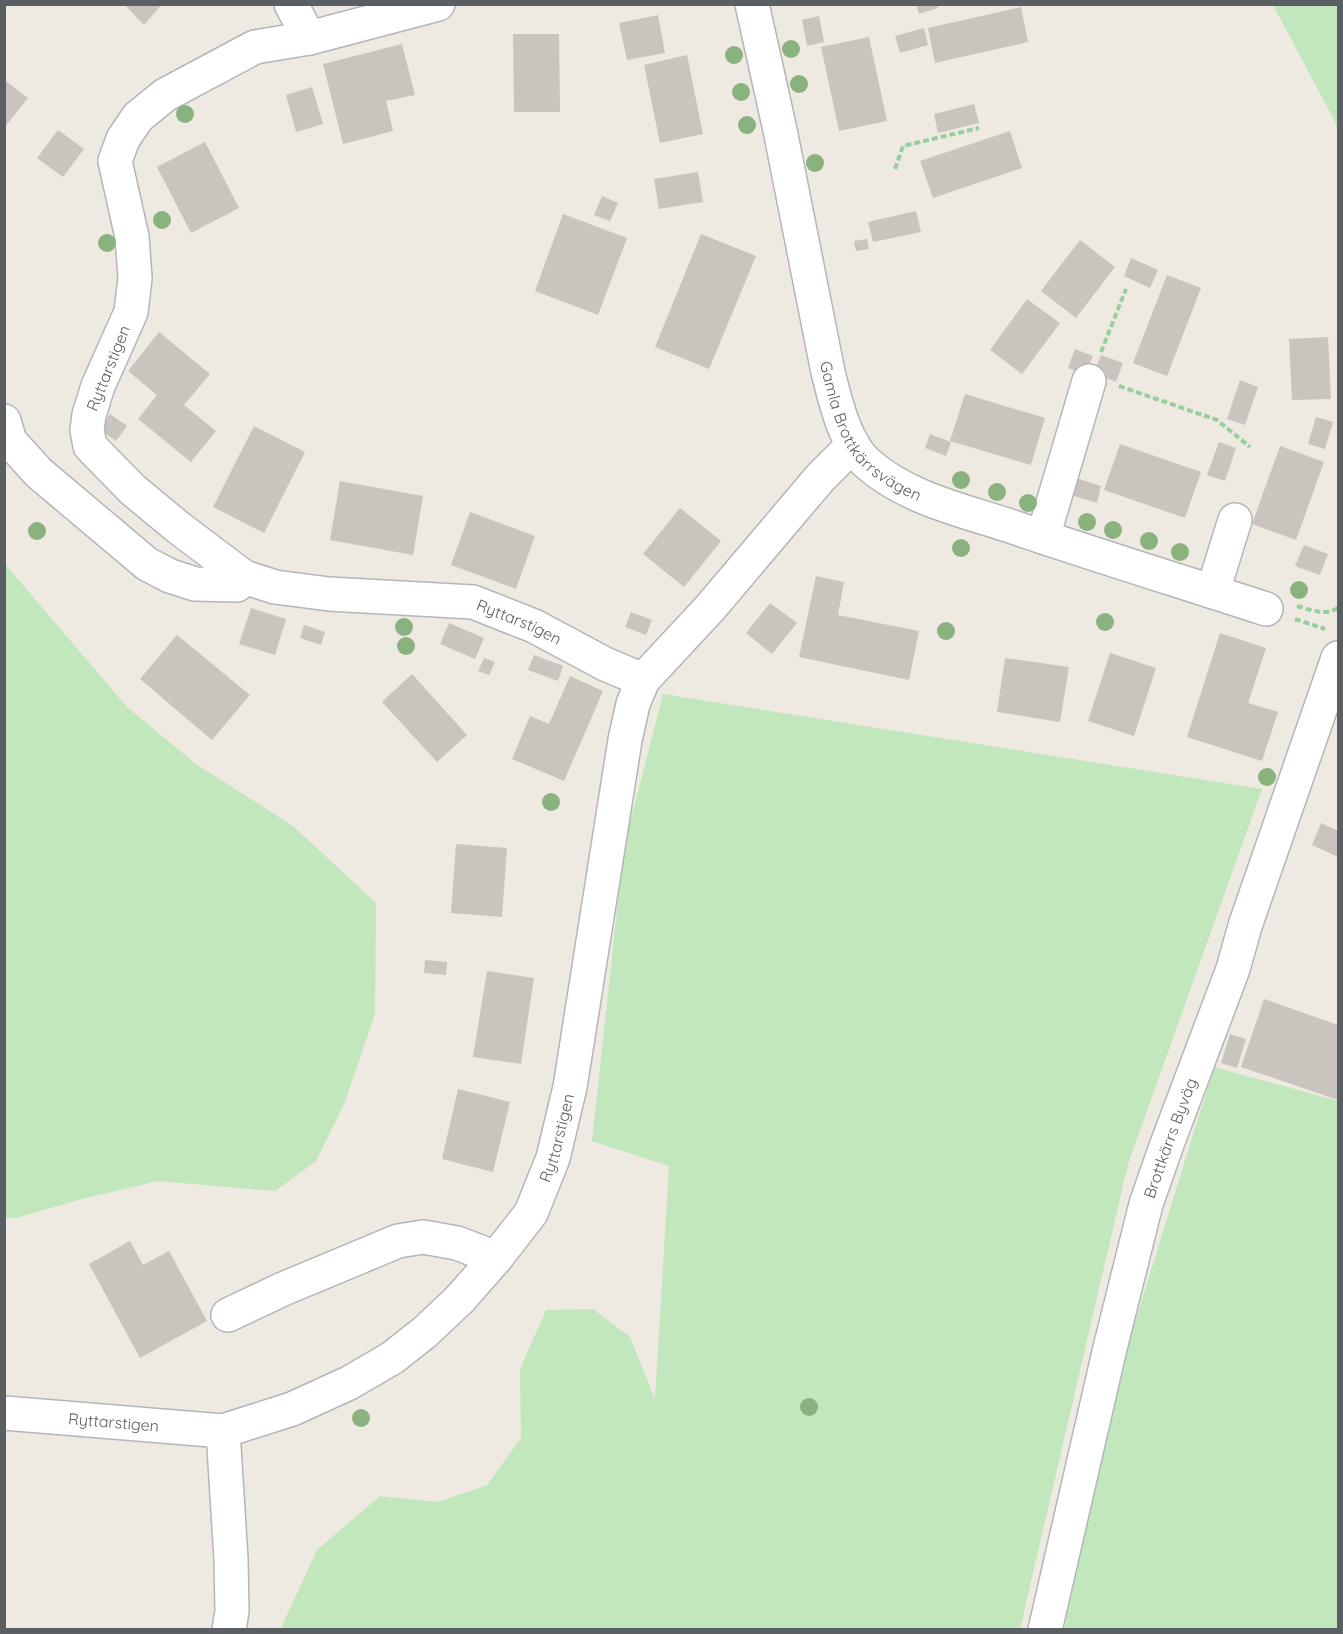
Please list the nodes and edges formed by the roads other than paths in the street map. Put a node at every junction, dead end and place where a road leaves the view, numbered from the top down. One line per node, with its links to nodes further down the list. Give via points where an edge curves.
1 (291, 4): 4 (street)
2 (438, 4): 4 (street)
3 (752, 4): 7 (street, Gamla Brottkärrsvägen, via 828,372)
4 (309, 38): 10 (street, Ryttarstigen, via 255,47 165,95 138,117 123,139 115,162 132,237 135,278 131,312 89,415 90,446 133,490)
5 (1089, 381): 9 (street)
6 (4, 421): 10 (street, via 10,441 39,473 147,564 195,584 237,585)
7 (853, 445): 9 (street, Gamla Brottkärrsvägen, via 866,462 906,489); 14 (street, Ryttarstigen)
8 (1235, 520): 11 (street)
9 (1043, 537): 11 (street, Gamla Brottkärrsvägen)
10 (244, 577): 14 (street, Ryttarstigen, via 276,587 329,594 473,602 534,626)
11 (1210, 591): 12 (street, Gamla Brottkärrsvägen)
12 (1266, 609)
13 (1338, 658): 20 (street, Brottkärrs Byväg, via 1233,969 1146,1204)
14 (643, 680): 15 (street, Ryttarstigen, via 625,740 570,1087 553,1158 531,1214)
15 (496, 1258): 16 (street, via 467,1246 423,1237 398,1241); 18 (street, Ryttarstigen, via 459,1300 392,1358 302,1404)
16 (228, 1315)
17 (4, 1413): 18 (street, Ryttarstigen)
18 (223, 1431): 19 (street, via 231,1559)
19 (229, 1629)
20 (1045, 1629)

